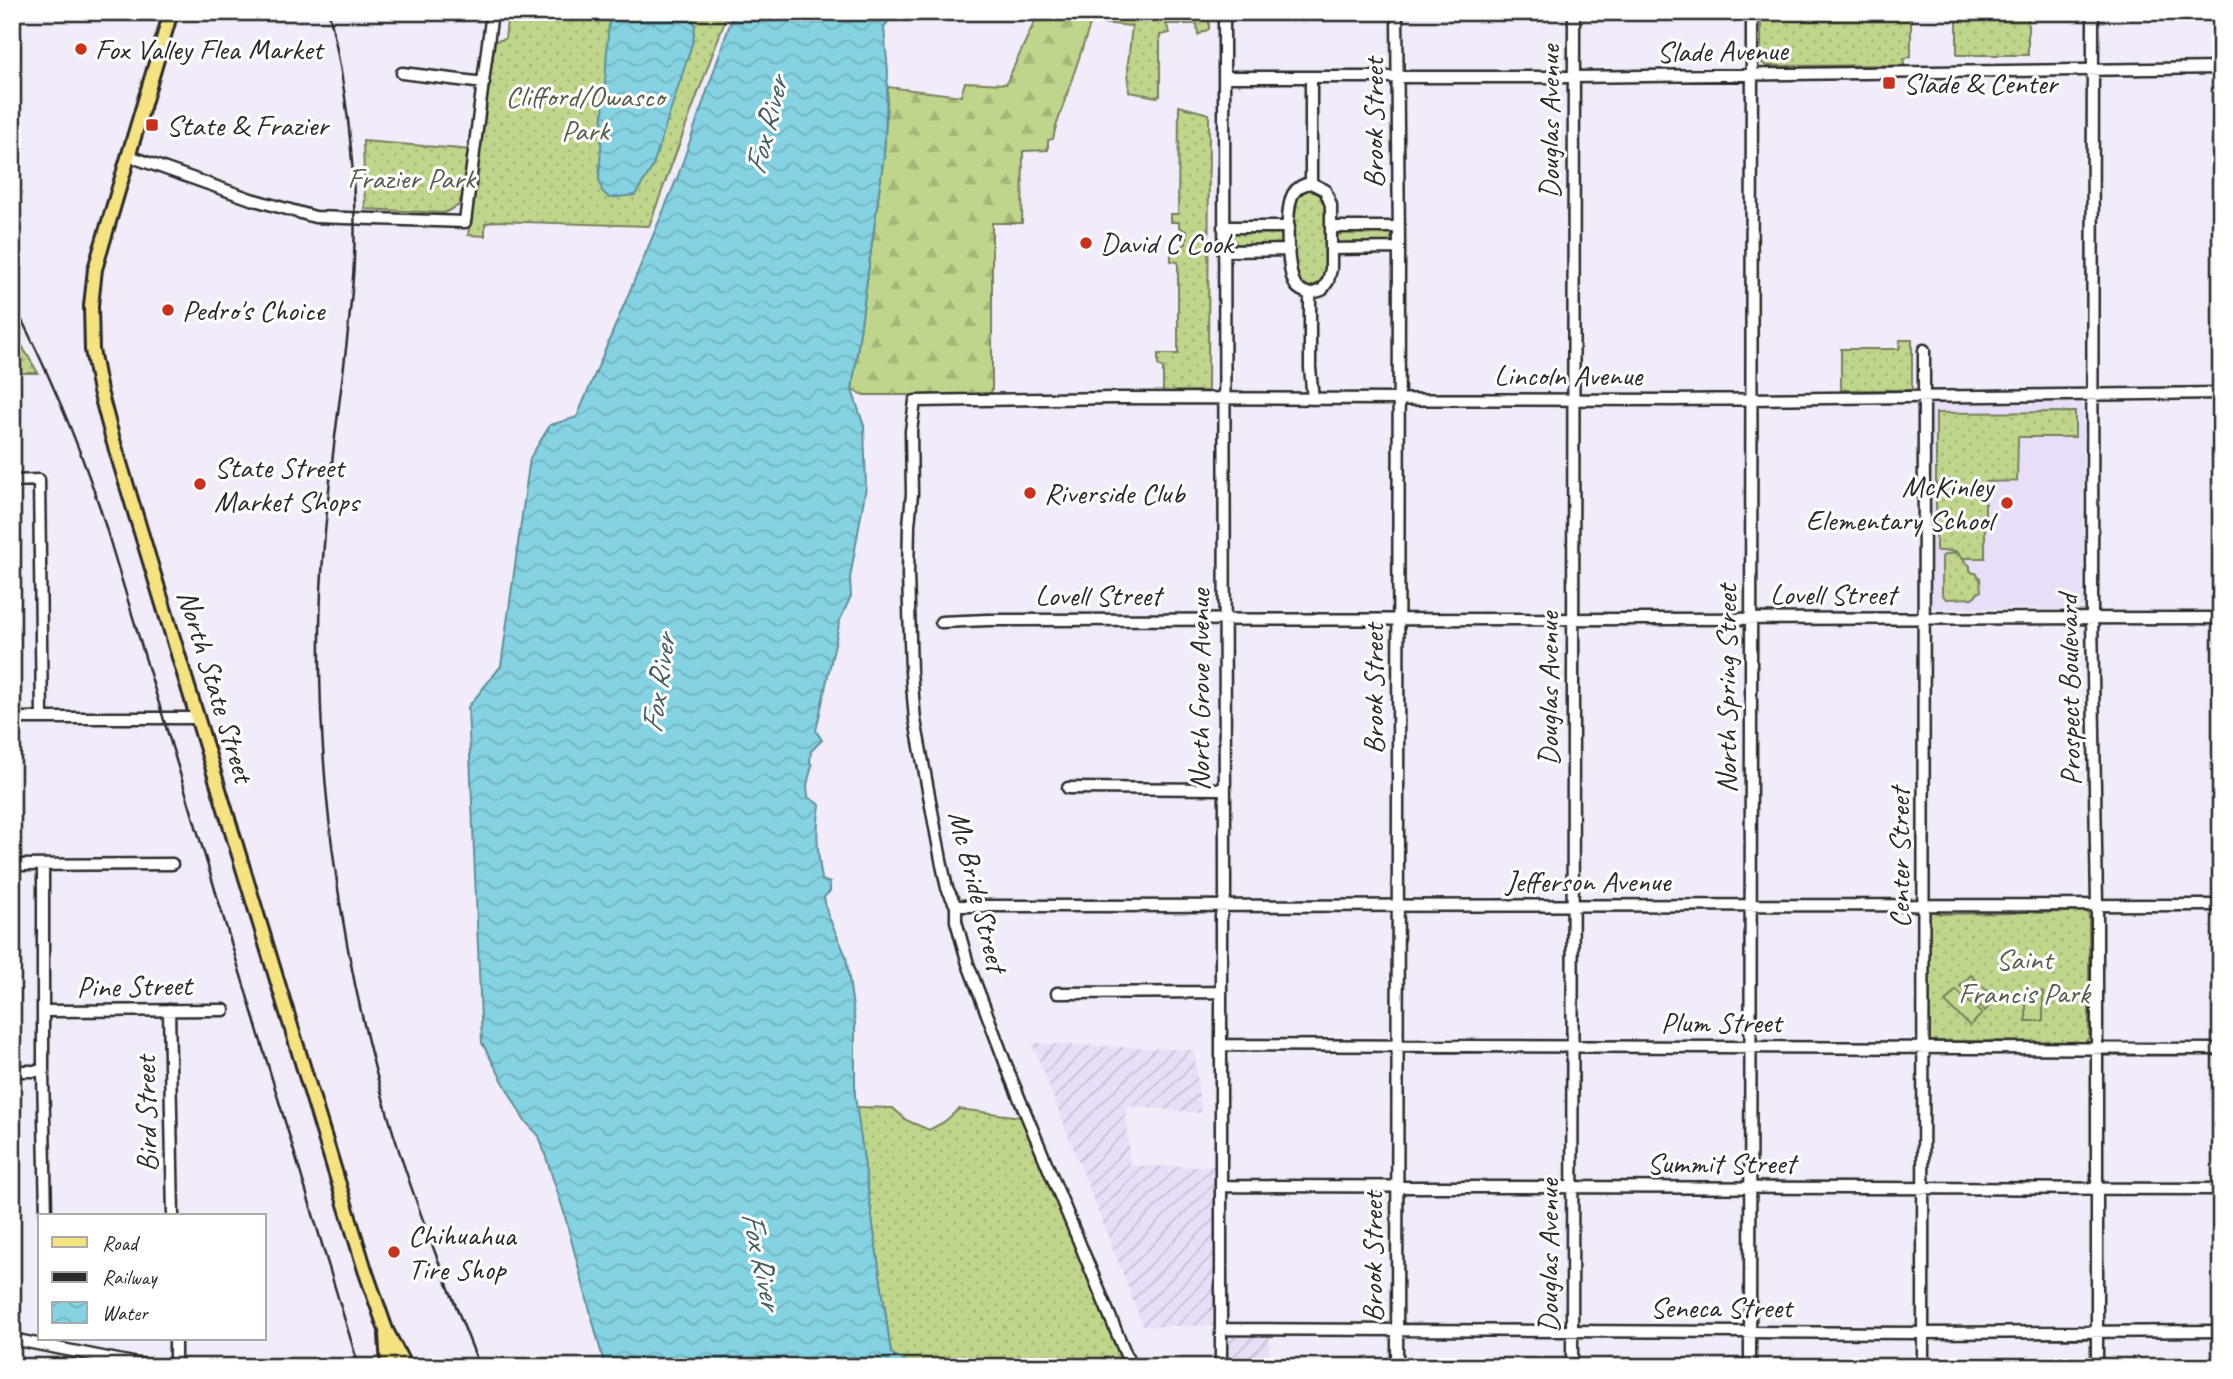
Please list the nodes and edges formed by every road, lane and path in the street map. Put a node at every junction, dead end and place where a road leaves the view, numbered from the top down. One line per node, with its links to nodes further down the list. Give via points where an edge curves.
1 (171, 12): 17 (main road, North State Street)
2 (492, 12): 16 (street)
3 (1224, 12): 12 (street, North Grove Avenue)
4 (1397, 12): 14 (street, Brook Street)
5 (1574, 12): 15 (street, Douglas Avenue)
6 (1752, 12): 11 (street, North Spring Street)
7 (2093, 12): 9 (street, Prospect Boulevard)
8 (2221, 68): 9 (street, Slade Avenue)
9 (2092, 70): 11 (street, Slade Avenue); 30 (street, Prospect Boulevard)
10 (402, 73): 16 (street)
11 (1752, 75): 15 (street, Slade Avenue); 34 (street, North Spring Street)
12 (1224, 77): 13 (street, Slade Avenue); 19 (street, North Grove Avenue)
13 (1311, 77): 14 (street, Slade Avenue); 18 (street)
14 (1398, 77): 15 (street, Slade Avenue); 22 (street, Brook Street)
15 (1574, 77): 36 (street, Douglas Avenue)
16 (484, 83): 17 (street, via 465,222 316,217)
17 (130, 156): 49 (main road, North State Street, via 95,269 92,351 113,440)
18 (1311, 183): 20 (street, via 1294,192); 21 (street, via 1328,194)
19 (1223, 227): 20 (street); 26 (street, North Grove Avenue)
20 (1289, 227): 25 (street)
21 (1332, 227): 22 (street); 23 (street)
22 (1398, 227): 24 (street, Brook Street)
23 (1332, 248): 24 (street); 27 (street, via 1328,281 1322,290)
24 (1399, 248): 33 (street, Brook Street)
25 (1289, 250): 26 (street); 27 (street, via 1297,287)
26 (1223, 251): 32 (street, North Grove Avenue)
27 (1310, 294): 35 (street)
28 (1924, 350): 31 (street, Center Street)
29 (2221, 393): 30 (street, Lincoln Avenue)
30 (2092, 394): 31 (street, Lincoln Avenue); 41 (street, Prospect Boulevard)
31 (1924, 397): 34 (street, Lincoln Avenue); 40 (street, Center Street)
32 (1223, 399): 35 (street, Lincoln Avenue); 37 (street, Lincoln Avenue); 43 (street, North Grove Avenue)
33 (1398, 399): 35 (street, Lincoln Avenue); 36 (street, Lincoln Avenue); 45 (street, Brook Street)
34 (1752, 399): 36 (street, Lincoln Avenue); 39 (street, North Spring Street)
35 (1313, 400)
36 (1572, 400): 44 (street, Douglas Avenue)
37 (915, 401): 61 (street, Mc Bride Street, via 908,574 911,672 915,720 942,864)
38 (12, 481): 47 (street, via 39,480)
39 (1751, 618): 40 (street, Lovell Street); 44 (street, Lovell Street); 59 (street, North Spring Street)
40 (1924, 618): 41 (street, Lovell Street); 55 (street, Center Street)
41 (2092, 618): 42 (street, Lovell Street); 56 (street, Prospect Boulevard)
42 (2221, 618)
43 (1224, 619): 45 (street, Lovell Street); 46 (street, Lovell Street); 51 (street, North Grove Avenue)
44 (1573, 619): 45 (street, Lovell Street); 58 (street, Douglas Avenue)
45 (1398, 620): 57 (street, Brook Street)
46 (941, 622)
47 (42, 717): 48 (street); 49 (street)
48 (12, 718)
49 (198, 718): 87 (main road, North State Street)
50 (1068, 788): 51 (street)
51 (1224, 789): 62 (street, North Grove Avenue)
52 (172, 864): 54 (street)
53 (12, 865): 54 (street)
54 (43, 865): 67 (street)
55 (1923, 904): 56 (street, Jefferson Avenue); 59 (street, Jefferson Avenue); 72 (street, Center Street)
56 (2097, 904): 60 (street, Jefferson Avenue); 73 (street, Prospect Boulevard)
57 (1397, 905): 58 (street, Jefferson Avenue); 62 (street, Jefferson Avenue); 69 (street, Brook Street)
58 (1572, 905): 59 (street, Jefferson Avenue); 70 (street, Douglas Avenue)
59 (1749, 905): 71 (street, North Spring Street)
60 (2221, 905)
61 (956, 906): 62 (street, Jefferson Avenue); 101 (street, Mc Bride Street, via 968,964)
62 (1223, 906): 63 (street, North Grove Avenue)
63 (1221, 992): 64 (street); 68 (street, North Grove Avenue)
64 (1057, 993)
65 (169, 1010): 66 (street, Pine Street); 67 (street, Pine Street); 85 (street, Bird Street)
66 (224, 1010)
67 (44, 1011): 76 (street)
68 (1221, 1045): 69 (street, Plum Street); 78 (street, North Grove Avenue)
69 (1397, 1045): 70 (street, Plum Street); 77 (street, Brook Street)
70 (1573, 1046): 71 (street, Plum Street); 79 (street, Douglas Avenue)
71 (1749, 1046): 72 (street, Plum Street); 80 (street, North Spring Street)
72 (1923, 1047): 73 (street, Plum Street); 81 (street, Center Street)
73 (2096, 1048): 74 (street, Plum Street); 82 (street, Prospect Boulevard)
74 (2221, 1049)
75 (12, 1071): 76 (street)
76 (43, 1071): 84 (street)
77 (1396, 1185): 78 (street, Summit Street); 79 (street, Summit Street); 88 (street, Brook Street)
78 (1221, 1186): 86 (street, North Grove Avenue)
79 (1573, 1186): 80 (street, Summit Street); 89 (street, Douglas Avenue)
80 (1750, 1188): 81 (street, Summit Street); 90 (street, North Spring Street)
81 (1923, 1188): 82 (street, Summit Street); 92 (street, Center Street)
82 (2096, 1188): 83 (street, Summit Street); 93 (street, Prospect Boulevard)
83 (2221, 1189)
84 (46, 1214)
85 (173, 1214)
86 (1221, 1329): 88 (street, Seneca Street); 102 (street, North Grove Avenue)
87 (386, 1330): 99 (main road); 100 (main road, North State Street)
88 (1397, 1330): 89 (street, Seneca Street); 103 (street, Brook Street)
89 (1572, 1331): 90 (street, Seneca Street); 104 (street, Douglas Avenue)
90 (1750, 1331): 92 (street, Seneca Street); 105 (street, North Spring Street)
91 (2221, 1331): 93 (street, Seneca Street)
92 (1923, 1333): 93 (street, Seneca Street); 106 (street, Center Street)
93 (2096, 1333): 107 (street, Prospect Boulevard)
94 (12, 1339): 96 (street)
95 (175, 1340): 98 (street)
96 (44, 1342): 97 (street)
97 (153, 1367)
98 (175, 1367)
99 (388, 1367)
100 (405, 1367)
101 (1131, 1367)
102 (1221, 1367)
103 (1397, 1367)
104 (1572, 1367)
105 (1750, 1367)
106 (1923, 1367)
107 (2096, 1367)

